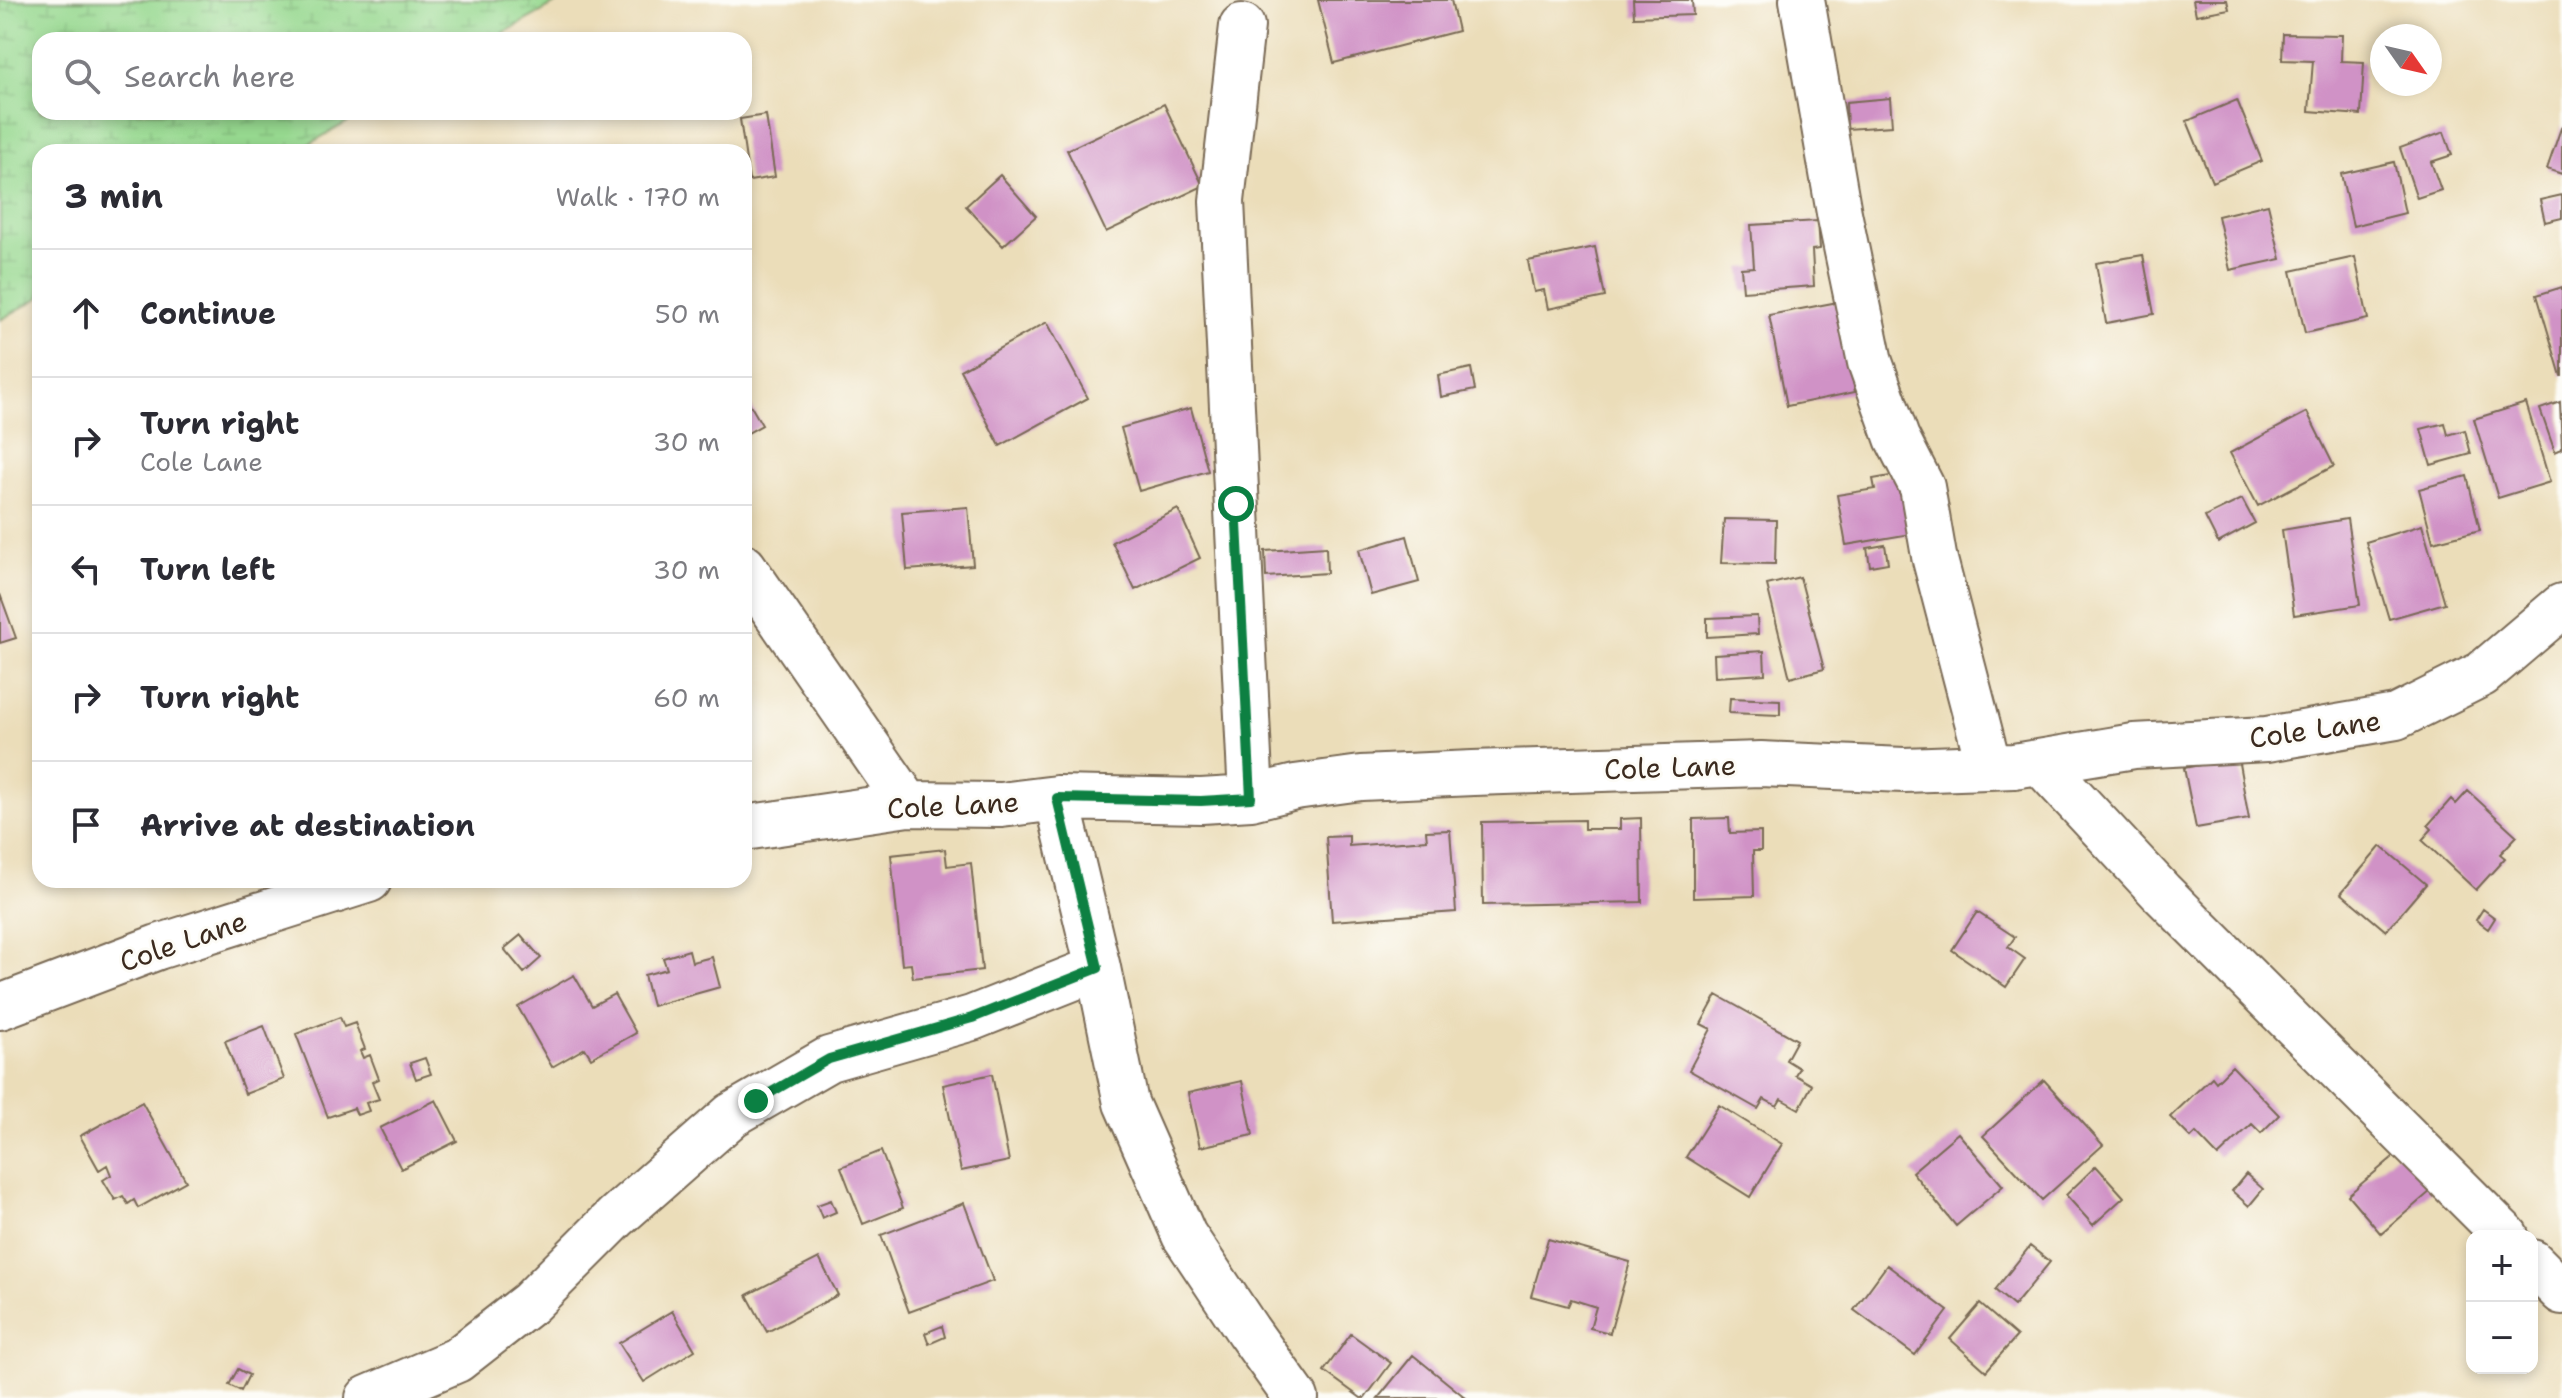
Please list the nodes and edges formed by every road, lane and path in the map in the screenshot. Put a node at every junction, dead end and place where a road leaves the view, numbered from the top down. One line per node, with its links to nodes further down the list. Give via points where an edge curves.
1 (1802, 0): 6 (street, via 1870,362 1897,438 1922,487 1937,571)
2 (1242, 26): 8 (street, via 1222,201)
3 (752, 579): 9 (street)
4 (2562, 606): 5 (street, Cole Lane, via 2482,674 2396,717 2267,739 2134,746)
5 (2040, 762): 6 (street, Cole Lane); 14 (street, via 2161,892)
6 (1989, 767): 8 (street, Cole Lane, via 1904,770 1761,764 1361,778)
7 (1057, 798): 8 (street, Cole Lane); 9 (street, Cole Lane, via 1001,805); 12 (street)
8 (1251, 798)
9 (908, 804): 10 (street, Cole Lane)
10 (752, 827)
11 (344, 888): 13 (street, Cole Lane, via 158,947)
12 (1098, 968): 17 (street, via 972,1018 829,1059 732,1115 616,1217 530,1303 457,1360); 18 (street, via 1126,1103 1184,1235)
13 (0, 1007)
14 (2500, 1230)
15 (2538, 1268): 16 (street)
16 (2562, 1292)
17 (368, 1398)
18 (1296, 1398)

